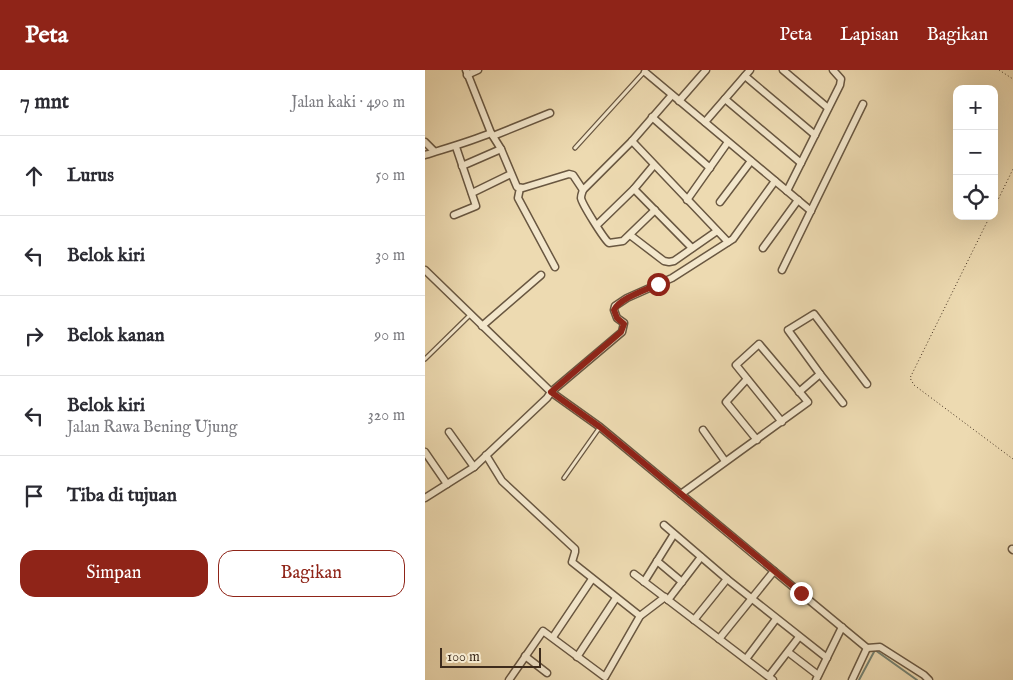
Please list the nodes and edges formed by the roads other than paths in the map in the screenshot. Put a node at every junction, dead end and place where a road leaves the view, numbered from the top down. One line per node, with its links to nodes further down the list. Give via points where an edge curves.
1 (478, 70): 7 (street)
2 (706, 70): 11 (street)
3 (750, 70): 8 (street)
4 (783, 70): 13 (street)
5 (833, 70): 13 (street, via 841,79)
6 (646, 71): 9 (street); 23 (lane)
7 (467, 72): 17 (street)
8 (745, 76): 10 (street); 18 (street)
9 (672, 95): 11 (street); 15 (street)
10 (725, 99): 16 (street); 28 (street)
11 (679, 101): 16 (street)
12 (863, 104): 43 (street)
13 (828, 108): 18 (street)
14 (550, 113): 17 (street)
15 (652, 117): 19 (street); 31 (street)
16 (705, 122): 21 (street)
17 (492, 134): 22 (street); 24 (street)
18 (815, 135): 28 (street)
19 (631, 141): 29 (street); 36 (street)
20 (425, 142): 25 (street)
21 (728, 142): 27 (street); 31 (street)
22 (455, 147): 25 (street); 30 (street)
23 (575, 148)
24 (501, 149): 30 (street); 32 (street)
25 (434, 151): 26 (street)
26 (425, 155)
27 (751, 161): 33 (street); 41 (street)
28 (801, 163): 37 (street)
29 (654, 165): 35 (street); 39 (street)
30 (462, 166): 38 (street)
31 (710, 168): 39 (street)
32 (511, 174): 34 (street); 38 (street)
33 (775, 181): 37 (street); 48 (street, via 739,232)
34 (519, 188): 36 (street, via 569,174); 51 (street, via 518,198)
35 (634, 189): 42 (street); 45 (street)
36 (583, 190): 45 (street, via 583,204)
37 (787, 191): 40 (street)
38 (473, 193): 44 (street, via 476,206)
39 (687, 200): 46 (street)
40 (798, 200): 43 (street); 50 (street)
41 (720, 202)
42 (655, 210): 47 (street); 49 (street)
43 (811, 211): 53 (street)
44 (454, 215)
45 (597, 225): 47 (street, via 609,243 623,241)
46 (717, 231): 48 (street); 49 (street)
47 (630, 235): 49 (street, via 669,262)
48 (728, 242): 61 (street, via 672,278 615,306 617,318 624,324 621,332)
49 (691, 248)
50 (763, 248)
51 (555, 267)
52 (425, 270): 55 (street)
53 (782, 270)
54 (541, 275): 56 (street)
55 (471, 315): 56 (street); 57 (lane)
56 (483, 326): 61 (street)
57 (425, 358)
58 (820, 374): 60 (street, via 788,330 814,314); 62 (street); 63 (street)
59 (747, 379): 62 (street, via 736,365 759,344); 64 (street); 68 (street, via 726,402)
60 (867, 384)
61 (551, 392): 65 (street); 70 (street)
62 (799, 392): 64 (street, via 808,402)
63 (843, 403)
64 (782, 422): 68 (street)
65 (600, 427): 73 (lane); 75 (street)
66 (703, 430): 71 (street)
67 (449, 432): 72 (street)
68 (757, 440): 71 (street)
69 (425, 452): 74 (street)
70 (486, 455): 72 (street); 83 (street, via 502,481 575,549 572,562)
71 (725, 461): 75 (street)
72 (474, 466): 74 (street)
73 (564, 478)
74 (447, 484): 76 (street)
75 (681, 494): 81 (street)
76 (425, 498)
77 (664, 525): 78 (street)
78 (674, 534): 79 (street); 80 (street)
79 (701, 557): 84 (street); 86 (street)
80 (657, 561): 85 (street); 86 (street)
81 (774, 571): 89 (street); 93 (street)
82 (634, 574): 85 (street)
83 (592, 579): 87 (street); 94 (street)
84 (727, 579): 89 (street); 92 (street)
85 (644, 582): 88 (street)
86 (682, 582): 88 (street)
87 (616, 598): 90 (street); 100 (street)
88 (666, 599): 90 (street); 92 (street)
89 (751, 599): 91 (street); 96 (street)
90 (640, 616): 100 (street, via 605,676)
91 (776, 619): 95 (street); 102 (street)
92 (694, 620): 96 (street)
93 (842, 627): 97 (street); 101 (street)
94 (553, 637): 99 (street, via 542,631); 100 (street)
95 (799, 637): 98 (street); 101 (street)
96 (719, 639): 102 (street)
97 (867, 648): 107 (street); 108 (street, via 880,647)
98 (788, 652): 104 (street); 105 (street)
99 (525, 656): 103 (street); 106 (street)
100 (577, 657)
101 (827, 658): 104 (street)
102 (745, 659): 105 (street)
103 (547, 673)
104 (817, 677)
105 (771, 678)
106 (509, 680)
107 (852, 680)
108 (929, 680)

